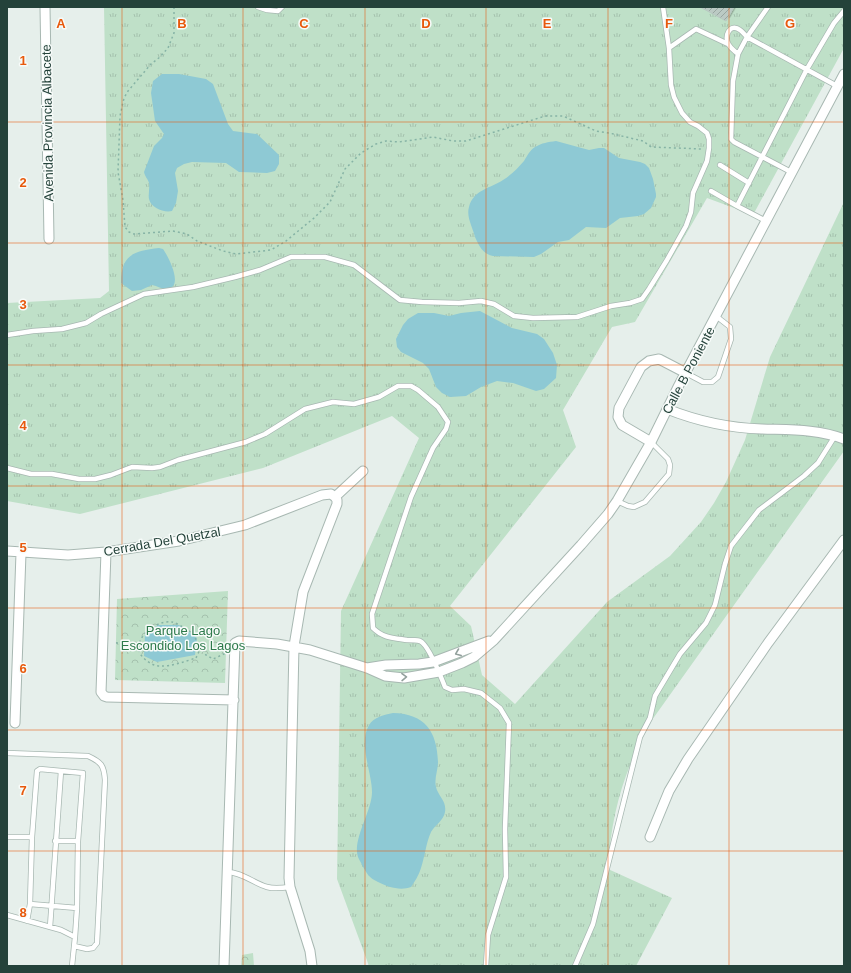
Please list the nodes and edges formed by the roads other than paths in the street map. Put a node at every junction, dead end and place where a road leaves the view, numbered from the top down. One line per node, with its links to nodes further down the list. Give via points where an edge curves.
1 (45, 7): 21 (street, Avenida Provincia Albacete)
2 (258, 7): 3 (lane, via 278,11)
3 (282, 7)
4 (663, 7): 9 (lane)
5 (768, 7): 7 (lane)
6 (844, 11): 11 (lane)
7 (747, 37): 8 (lane, via 740,29 730,29 726,37); 10 (lane); 11 (lane)
8 (728, 44): 9 (lane, via 696,29); 10 (lane)
9 (669, 48): 23 (lane, via 670,85 674,97 690,122 707,133 709,148 707,161 693,193 686,226 642,299 577,317 514,316 494,304 481,301 459,303 400,300 354,265 325,257 291,257 260,270 193,287 144,294 86,323 62,329)
10 (738, 54): 14 (lane, via 733,81 731,139)
11 (807, 69): 13 (lane); 14 (lane)
12 (844, 74): 13 (street, Calle B Poniente)
13 (837, 86): 16 (street, Calle B Poniente)
14 (763, 158): 16 (lane); 17 (lane)
15 (720, 165): 17 (lane)
16 (791, 172): 20 (street, Calle B Poniente)
17 (750, 182): 19 (lane)
18 (711, 191): 19 (lane)
19 (737, 206): 20 (lane)
20 (766, 221): 22 (street, Calle B Poniente)
21 (49, 239)
22 (716, 316): 24 (street, Calle B Poniente); 24 (lane, via 730,327 731,339 718,376 712,382 703,382)
23 (7, 335)
24 (686, 373): 25 (street, Calle B Poniente); 27 (street, via 659,359 649,361 641,367 619,408 618,417 622,425)
25 (667, 409): 26 (street, via 685,416 733,426 791,429); 27 (street, Calle B Poniente)
26 (840, 437): 64 (lane, via 804,476 759,510 731,546 715,604 706,623 680,654 655,696 650,718 640,737 593,924)
27 (651, 442): 31 (street, Calle B Poniente); 31 (lane, via 668,459 669,474 645,502 634,507)
28 (7, 468): 38 (lane, via 31,474 95,479 132,467 160,467 246,442 265,434 305,409 333,402 354,404 379,397 398,386 411,386 438,407 448,422 411,497 372,614 373,628 380,634 392,638 420,641 426,646)
29 (363, 471): 30 (street)
30 (335, 497): 34 (street, Cerrada Del Quetzal, via 331,494 322,495 245,525 211,534); 37 (street, via 337,504 303,592)
31 (617, 501): 36 (street, Calle B Poniente, via 582,545)
32 (844, 540): 47 (street, via 768,643 688,759 669,791)
33 (7, 551): 35 (street, Cerrada Del Quetzal)
34 (106, 552): 35 (street, Cerrada Del Quetzal, via 68,555); 41 (street, via 102,694 107,697)
35 (21, 553): 42 (street)
36 (494, 640): 38 (street, Calle B Poniente, one-way to 38); 40 (street, Calle B Poniente, via 474,657)
37 (294, 646): 39 (street); 41 (street, via 236,642); 51 (street, via 288,878)
38 (433, 662): 39 (street, Calle B Poniente); 40 (lane)
39 (367, 668): 40 (street, Calle B Poniente, one-way to 40, via 385,676 404,678)
40 (439, 672): 63 (lane, via 445,687 481,693 500,708 509,723 506,877 488,935)
41 (234, 700): 50 (street)
42 (15, 723)
43 (7, 753): 59 (lane, via 88,756 100,762 105,770 97,943 93,948 87,949)
44 (61, 771): 46 (lane, via 37,771); 48 (lane); 49 (lane, via 83,773)
45 (7, 837): 46 (lane)
46 (32, 837): 52 (lane)
47 (650, 837)
48 (55, 841): 49 (lane); 53 (lane)
49 (78, 841): 54 (lane)
50 (227, 872): 51 (lane, via 267,887); 61 (street)
51 (290, 887): 62 (street, via 310,951)
52 (30, 904): 53 (lane); 56 (lane)
53 (52, 906): 54 (lane); 57 (lane)
54 (77, 908): 58 (lane)
55 (7, 915): 56 (lane)
56 (27, 921): 57 (lane)
57 (50, 927): 58 (lane)
58 (75, 937): 59 (lane)
59 (74, 946): 60 (lane)
60 (72, 966)
61 (224, 966)
62 (312, 966)
63 (486, 966)
64 (575, 966)

